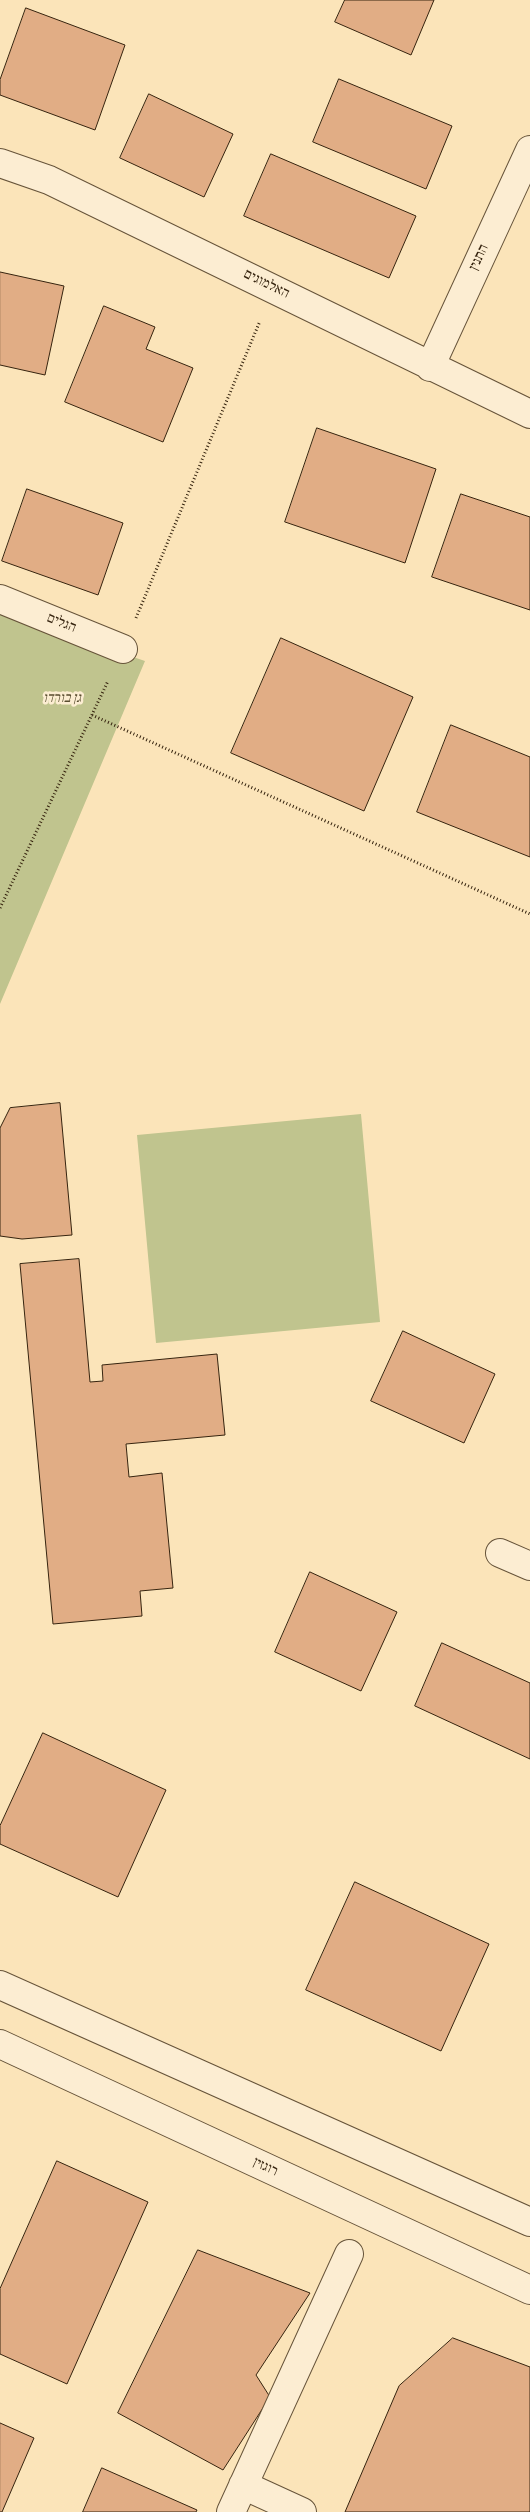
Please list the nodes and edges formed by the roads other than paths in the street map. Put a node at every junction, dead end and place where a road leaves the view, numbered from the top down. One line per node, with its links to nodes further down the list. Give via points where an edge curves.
1 (530, 150): 3 (street, התנין)
2 (0, 163): 3 (street, האלמוגים, via 48,180)
3 (430, 367): 4 (street, האלמוגים)
4 (530, 414)
5 (0, 599): 6 (street, הגלים)
6 (123, 649)
7 (500, 1553): 8 (street)
8 (530, 1566)
9 (0, 1985): 11 (street)
10 (0, 2044): 13 (street, רוגזין)
11 (530, 2222)
12 (349, 2254): 14 (street)
13 (530, 2290)
14 (243, 2485): 15 (street); 16 (street)
15 (231, 2512)
16 (302, 2512)

